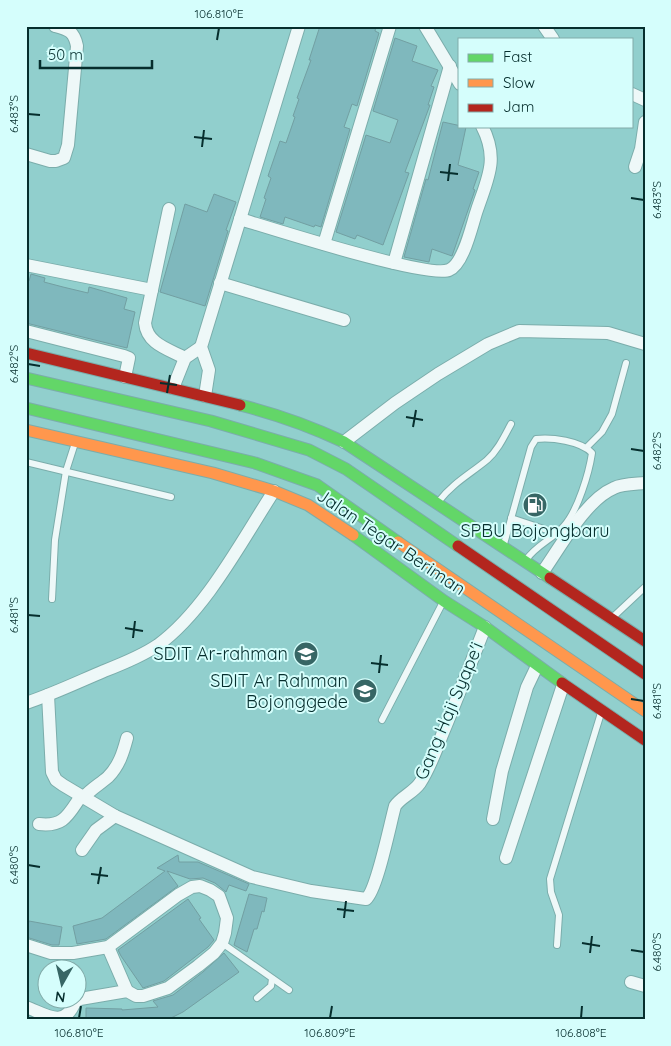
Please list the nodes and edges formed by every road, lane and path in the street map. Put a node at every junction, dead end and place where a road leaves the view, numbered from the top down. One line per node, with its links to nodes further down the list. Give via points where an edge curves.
1 (55, 26): 11 (street, via 67,29 75,37 77,46 68,145 64,158 56,161)
2 (299, 26): 14 (street)
3 (390, 26): 15 (street)
4 (425, 26): 7 (street)
5 (544, 26): 6 (street)
6 (551, 38)
7 (450, 66): 8 (street); 16 (street)
8 (458, 80)
9 (645, 122): 12 (street)
10 (483, 128): 16 (street, via 492,160 462,256 450,270 440,273)
11 (26, 154)
12 (635, 167)
13 (169, 208): 19 (street)
14 (240, 218): 15 (street); 18 (street)
15 (324, 244): 16 (street)
16 (394, 263)
17 (26, 265): 19 (street)
18 (220, 283): 20 (street); 23 (street)
19 (152, 290): 25 (street, via 146,332 151,340)
20 (344, 320)
21 (28, 331): 24 (street); 27 (street, via 124,356 128,358)
22 (645, 344): 36 (street, via 608,333 519,331 488,344 438,374)
23 (201, 347): 25 (street); 30 (street, via 209,370)
24 (26, 353): 27 (main road, Jalan Tegar Beriman)
25 (185, 358): 29 (street)
26 (626, 363): 37 (lane, via 612,414 602,432)
27 (125, 377): 29 (main road, Jalan Tegar Beriman)
28 (26, 378): 34 (main road, Jalan Tegar Beriman)
29 (172, 388): 30 (main road, Jalan Tegar Beriman)
30 (205, 396): 36 (main road, Jalan Tegar Beriman, via 272,413)
31 (26, 408): 34 (main road, Jalan Tegar Beriman)
32 (511, 424): 43 (lane, via 488,459 449,488)
33 (26, 430): 35 (main road, Jalan Tegar Beriman)
34 (208, 436): 46 (main road, Jalan Tegar Beriman, via 309,450); 50 (main road, Jalan Tegar Beriman, via 255,463 317,485)
35 (75, 441): 39 (lane); 41 (main road, Jalan Tegar Beriman, via 213,472)
36 (344, 442): 43 (main road, Jalan Tegar Beriman)
37 (587, 447): 44 (lane, via 555,439 536,439); 45 (lane, via 592,453 590,469 565,526)
38 (26, 462): 39 (lane)
39 (66, 471): 42 (lane); 53 (lane, via 55,540)
40 (645, 483): 49 (street, via 615,487 597,498 566,536)
41 (274, 491): 52 (main road, Jalan Tegar Beriman, via 308,505 334,521); 61 (street, via 224,569 182,624 158,645 134,658)
42 (171, 497)
43 (437, 504): 46 (main road, Jalan Tegar Beriman)
44 (511, 518): 45 (lane); 47 (lane)
45 (556, 533): 48 (lane, via 532,551)
46 (468, 539): 47 (main road, Jalan Tegar Beriman); 59 (main road, Jalan Tegar Beriman)
47 (502, 547): 48 (main road, Jalan Tegar Beriman)
48 (524, 562): 49 (main road, Jalan Tegar Beriman)
49 (542, 573): 55 (main road, Jalan Tegar Beriman)
50 (444, 574): 52 (main road); 63 (main road, Jalan Tegar Beriman)
51 (645, 587): 55 (lane)
52 (432, 592): 54 (main road, Jalan Tegar Beriman)
53 (52, 598)
54 (444, 601): 56 (main road, Jalan Tegar Beriman); 65 (lane)
55 (612, 619): 57 (main road, Jalan Tegar Beriman)
56 (485, 628): 58 (main road, Jalan Tegar Beriman); 69 (street, Gang Haji Syape'i, via 420,784 395,806 370,896 366,899 311,891 252,877)
57 (645, 641)
58 (537, 666): 60 (main road, Jalan Tegar Beriman); 70 (street, via 527,687 502,771)
59 (645, 674)
60 (563, 685): 64 (main road, Jalan Tegar Beriman); 73 (street)
61 (48, 695): 62 (street); 68 (street, via 52,772 56,780)
62 (26, 703)
63 (645, 711)
64 (601, 712): 67 (main road, Jalan Tegar Beriman); 75 (lane, via 550,879 559,914)
65 (382, 720)
66 (127, 738): 68 (street, via 116,766)
67 (645, 740)
68 (82, 797): 69 (street); 71 (street, via 58,824)
69 (115, 816): 72 (street, via 96,830)
70 (493, 819)
71 (39, 824)
72 (82, 850)
73 (506, 858)
74 (222, 943): 77 (street, via 226,918 224,907 219,896 200,886 178,896); 78 (lane); 82 (street, via 214,954 168,988 144,996)
75 (556, 945)
76 (26, 946): 77 (street, via 73,953)
77 (108, 947): 82 (street)
78 (272, 979): 81 (lane); 83 (lane, via 271,986)
79 (631, 982): 80 (street)
80 (645, 986)
81 (289, 990)
82 (127, 991): 84 (street, via 80,999 61,1018)
83 (257, 998)
84 (26, 1007)

